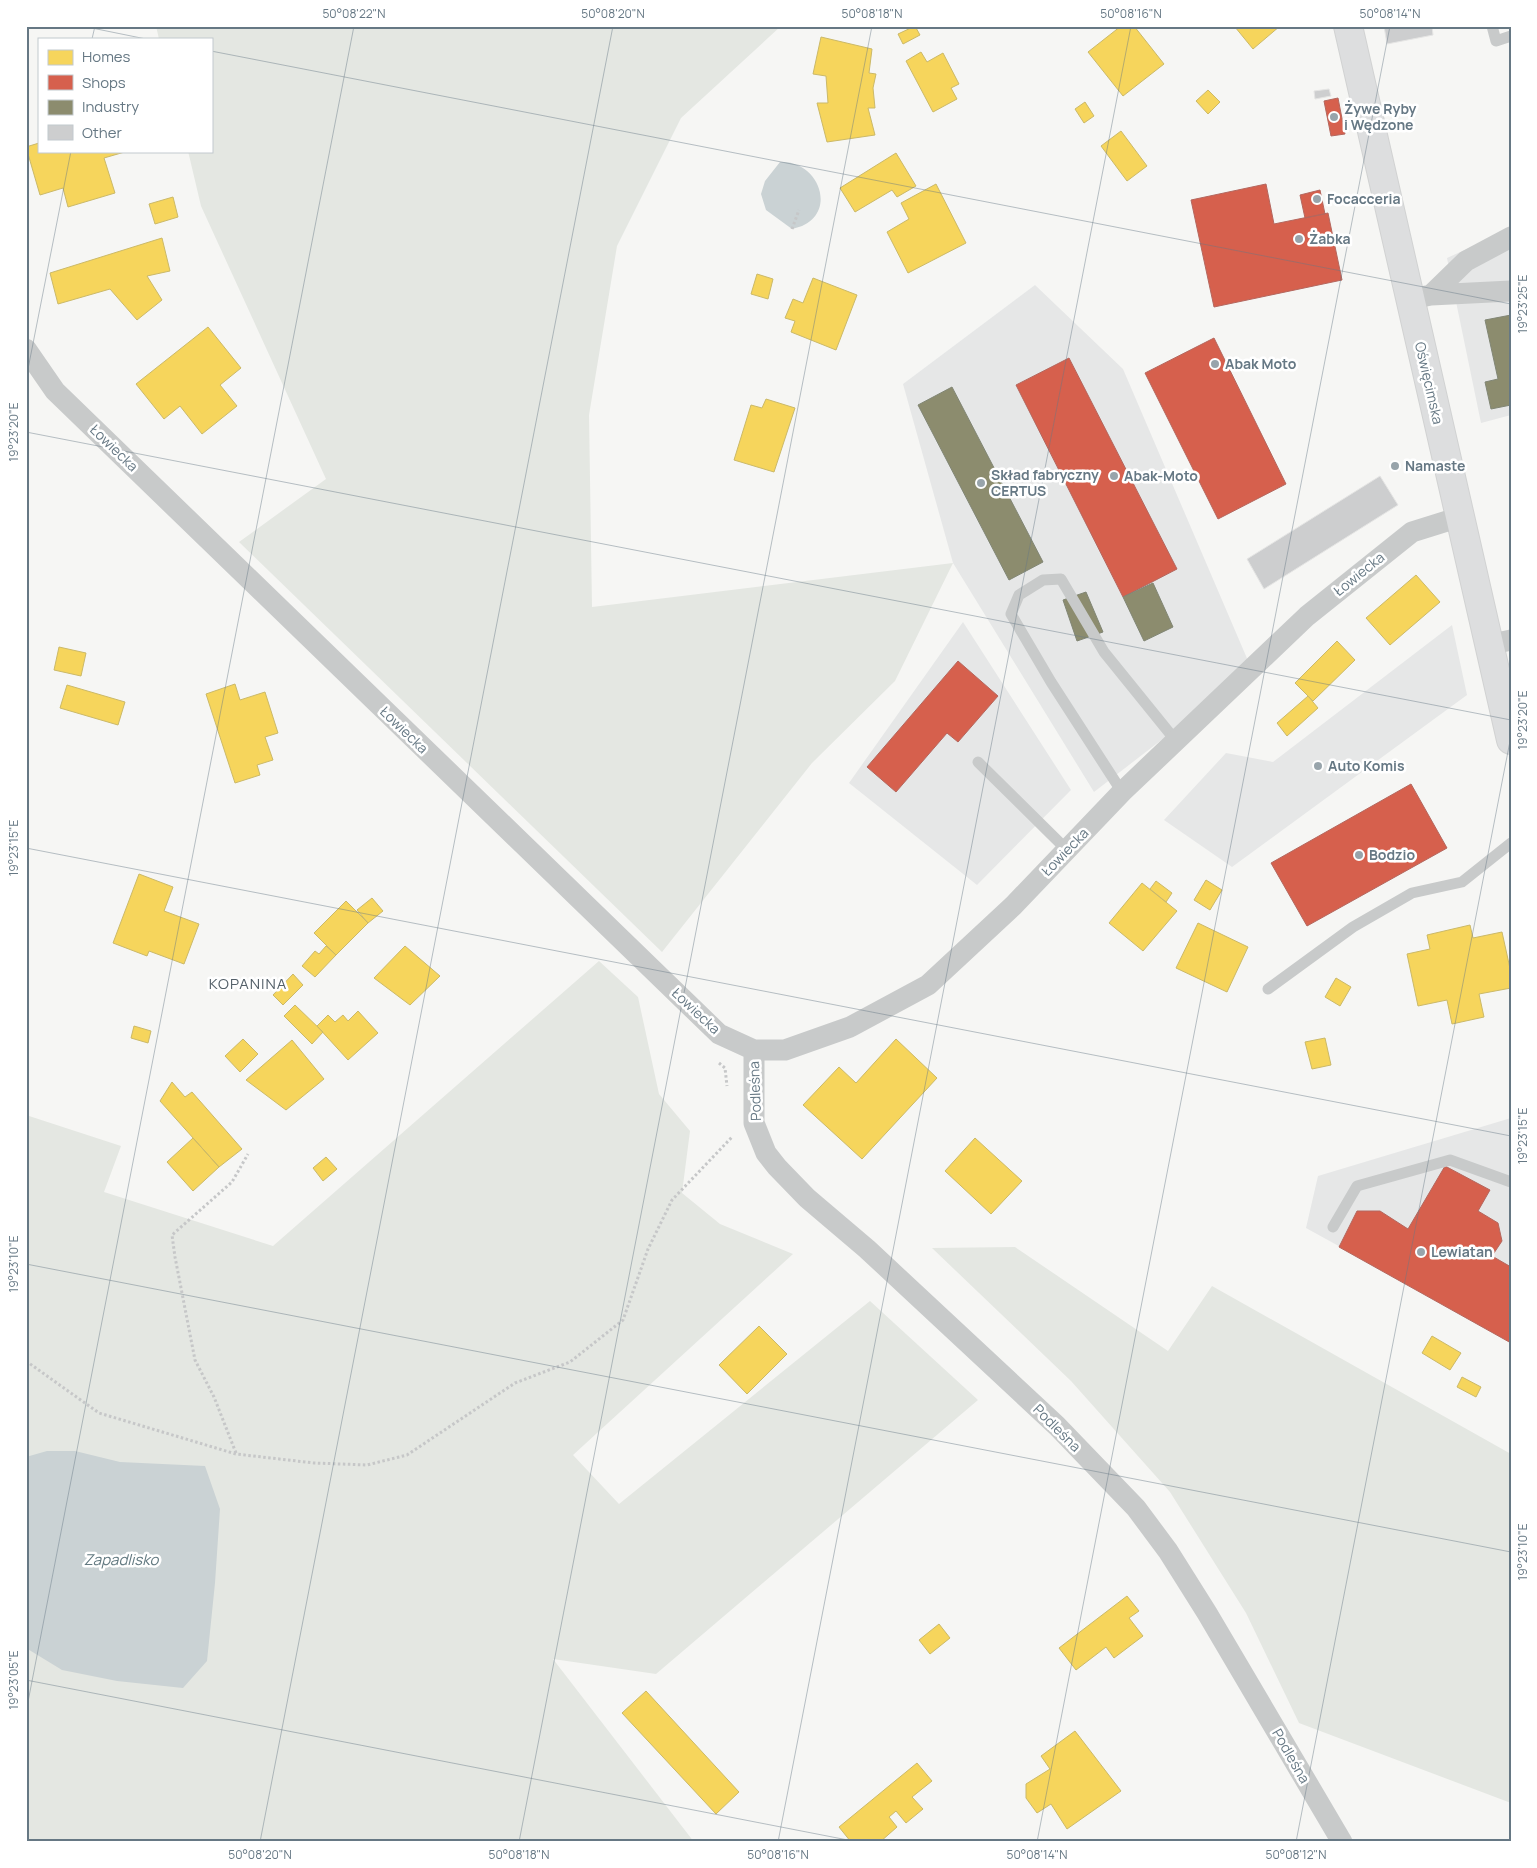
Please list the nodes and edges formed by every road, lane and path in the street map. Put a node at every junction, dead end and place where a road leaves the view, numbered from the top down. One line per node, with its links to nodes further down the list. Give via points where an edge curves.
1 (1348, 26): 8 (street, Oświęcimska)
2 (1492, 26): 3 (lane, via 1496,41)
3 (1511, 36)
4 (798, 210): 5 (path)
5 (792, 229)
6 (1511, 237): 8 (street, via 1466,261)
7 (1511, 291): 8 (street)
8 (1421, 297): 10 (street, Oświęcimska)
9 (26, 349): 19 (street, Łowiecka, via 55,391 719,1034)
10 (1460, 517): 11 (street, Oświęcimska); 12 (street, Łowiecka, via 1412,532 1307,616)
11 (1499, 643): 13 (street, Oświęcimska)
12 (1176, 740): 15 (street, Łowiecka); 15 (lane, via 1104,652 1061,579 1043,580 1019,595 1011,614)
13 (1511, 740)
14 (978, 762): 17 (lane)
15 (1122, 792): 17 (street, Łowiecka)
16 (1511, 843): 18 (lane, via 1462,882 1412,893 1353,926)
17 (1067, 850): 19 (street, Łowiecka, via 1013,906 928,985 850,1027 785,1050)
18 (1268, 989)
19 (754, 1050): 20 (street, Podleśna)
20 (754, 1122): 21 (path); 28 (street, Podleśna, via 766,1153 807,1198 867,1249 1057,1426 1136,1508 1207,1613)
21 (733, 1136): 22 (path); 27 (path, via 672,1200 648,1249 623,1320 570,1362 514,1383 407,1455 367,1465)
22 (736, 1142)
23 (248, 1154): 27 (path, via 232,1182 172,1235 195,1360 214,1397)
24 (1511, 1182): 25 (lane, via 1450,1160 1358,1186)
25 (1333, 1227)
26 (26, 1361): 27 (path, via 99,1413)
27 (236, 1454)
28 (1342, 1842)

